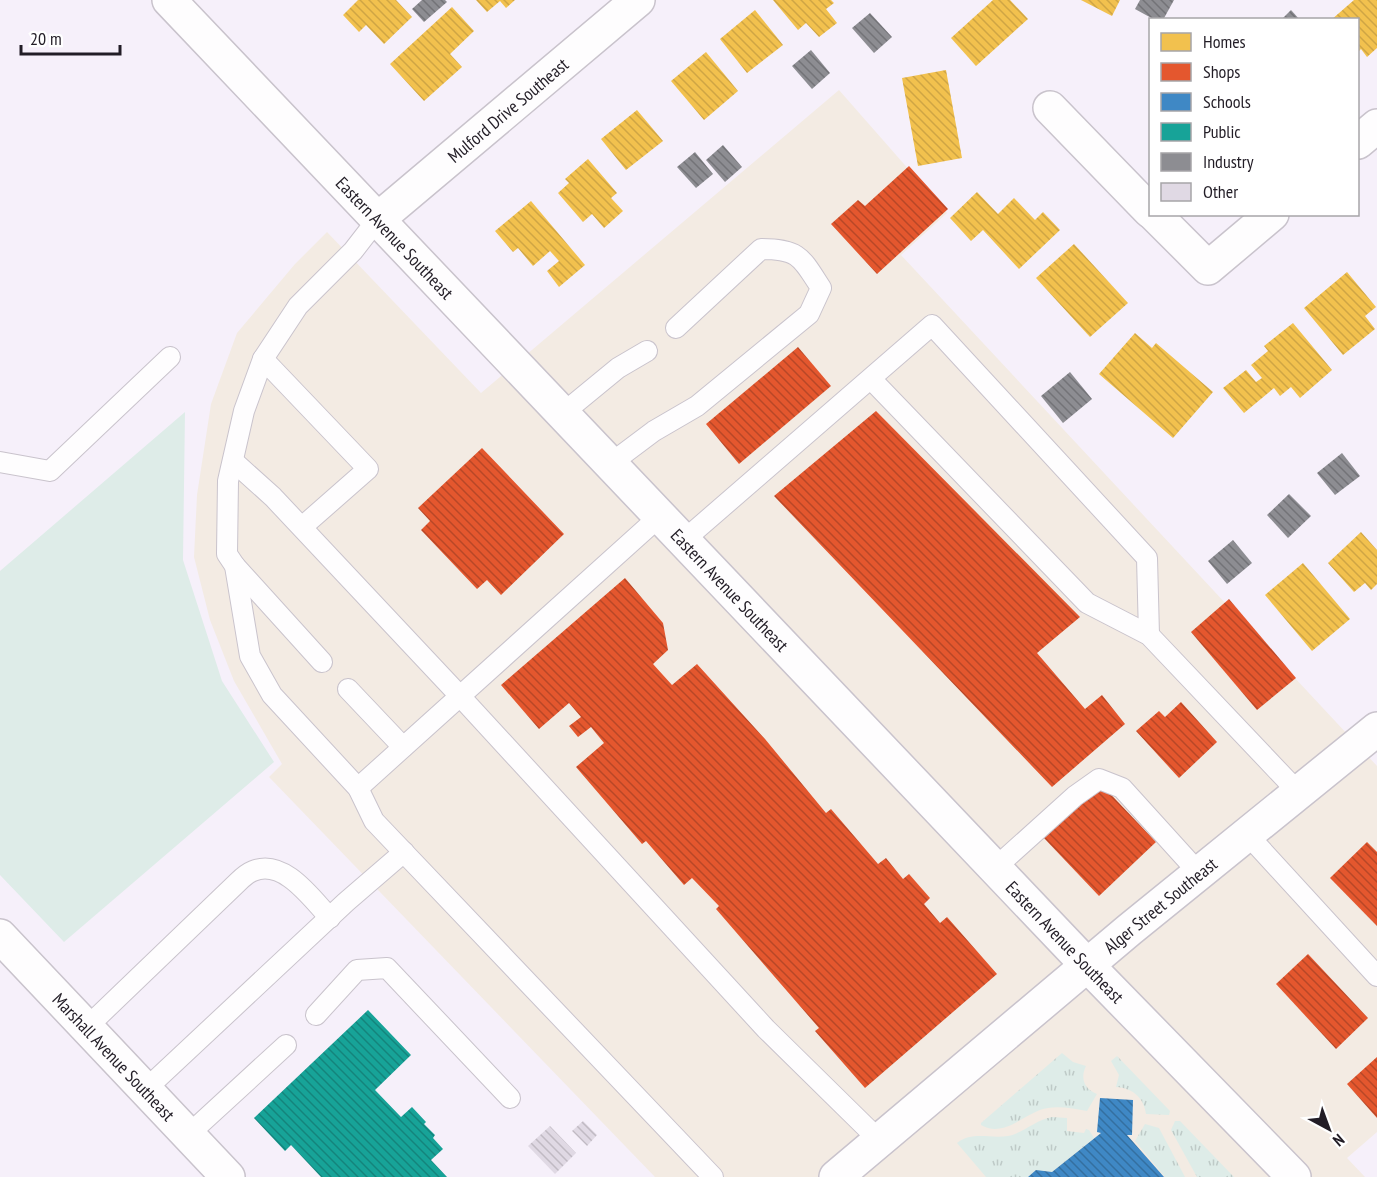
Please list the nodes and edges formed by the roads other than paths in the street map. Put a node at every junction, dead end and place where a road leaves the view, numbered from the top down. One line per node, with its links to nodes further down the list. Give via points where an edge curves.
1 (169, 0): 9 (street, Eastern Avenue Southeast)
2 (638, 0): 9 (street, Mulford Drive Southeast)
3 (1050, 108): 6 (street)
4 (1377, 126): 5 (street)
5 (1359, 141)
6 (1149, 210)
7 (1156, 216): 8 (street, via 1208,268)
8 (1270, 216)
9 (377, 220): 13 (lane, via 353,251 298,306); 15 (street, Eastern Avenue Southeast)
10 (676, 328): 18 (lane, via 761,249 787,249 806,264 821,288 809,314 697,406 654,431)
11 (647, 351): 15 (lane, via 618,368)
12 (170, 357): 17 (lane, via 50,471)
13 (264, 359): 16 (lane, via 244,411); 20 (lane, via 368,469)
14 (871, 379): 21 (lane); 23 (lane, via 1087,603); 23 (lane, via 932,325 1147,558)
15 (562, 414): 18 (street, Eastern Avenue Southeast)
16 (233, 461): 20 (lane); 22 (lane, via 228,481 227,554)
17 (0, 462)
18 (610, 464): 19 (street, Eastern Avenue Southeast)
19 (660, 516): 21 (street, Eastern Avenue Southeast); 26 (lane)
20 (302, 527): 26 (lane)
21 (683, 541): 33 (street, Eastern Avenue Southeast)
22 (235, 567): 24 (lane); 29 (lane, via 250,656 272,695)
23 (1149, 635): 30 (lane)
24 (322, 662)
25 (348, 689): 28 (lane)
26 (459, 695): 28 (lane); 45 (lane, via 758,1020)
27 (1377, 729): 30 (street, Alger Street Southeast)
28 (403, 747): 29 (lane)
29 (358, 788): 32 (lane, via 374,821)
30 (1298, 792): 31 (street, Alger Street Southeast)
31 (1246, 833): 34 (street, Alger Street Southeast); 38 (lane)
32 (404, 852): 35 (lane); 47 (lane)
33 (995, 868): 34 (lane, via 1099,779 1122,788); 37 (street, Eastern Avenue Southeast)
34 (1199, 873): 37 (street, Alger Street Southeast)
35 (330, 918): 40 (lane, via 293,879 270,868 254,871); 42 (lane)
36 (0, 936): 40 (street, Marshall Avenue Southeast)
37 (1087, 965): 45 (street, Alger Street Southeast); 49 (street, Eastern Avenue Southeast)
38 (1377, 976)
39 (316, 1015): 43 (lane, via 357,970 387,968)
40 (86, 1028): 42 (street, Marshall Avenue Southeast)
41 (286, 1045): 44 (lane)
42 (145, 1090): 44 (street, Marshall Avenue Southeast)
43 (510, 1098)
44 (188, 1135): 46 (street, Marshall Avenue Southeast)
45 (879, 1140): 48 (street, Alger Street Southeast)
46 (228, 1177)
47 (713, 1177)
48 (836, 1177)
49 (1294, 1177)

